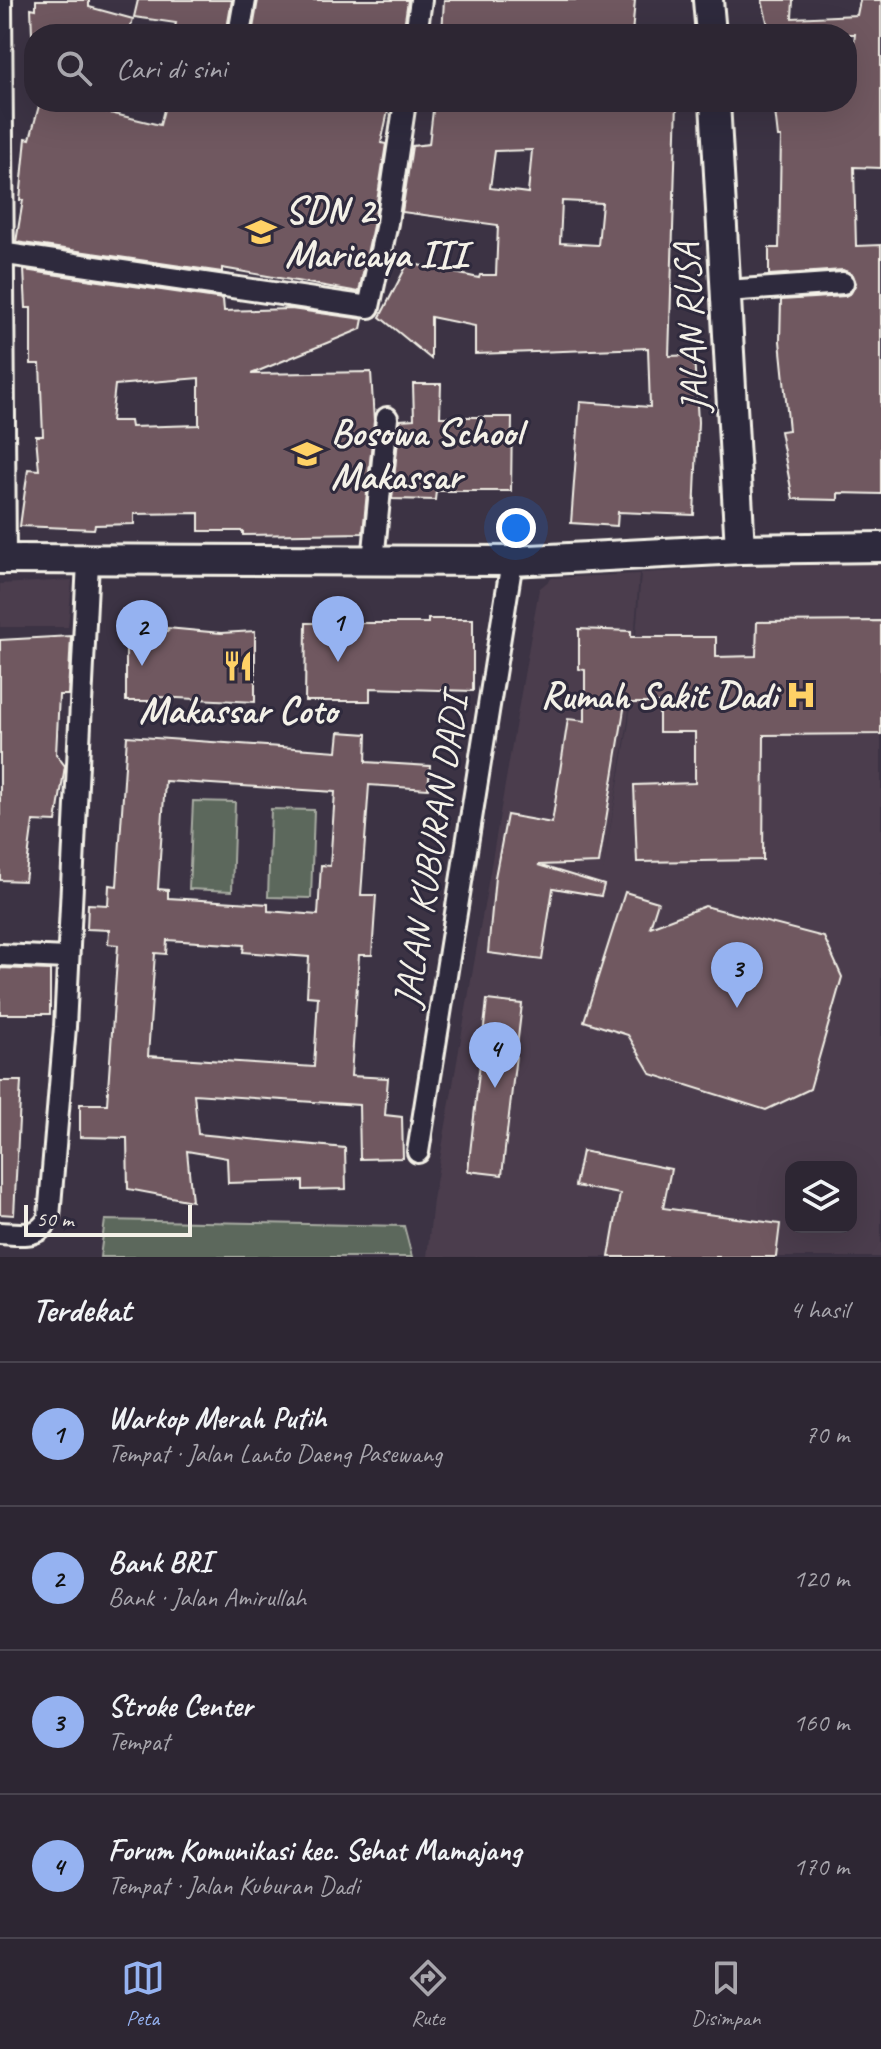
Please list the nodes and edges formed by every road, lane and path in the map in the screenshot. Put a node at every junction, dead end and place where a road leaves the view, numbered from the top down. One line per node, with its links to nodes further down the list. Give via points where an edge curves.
1 (1, 0): 10 (street)
2 (245, 0): 5 (street)
3 (421, 0): 6 (street)
4 (708, 0): 7 (main road)
5 (241, 24)
6 (417, 24)
7 (710, 24)
8 (404, 112): 10 (street, via 369,307)
9 (716, 112): 12 (main road, JALAN RUSA)
10 (7, 254): 16 (street)
11 (843, 283): 12 (street)
12 (726, 291): 15 (main road, JALAN RUSA)
13 (387, 418): 17 (street)
14 (881, 547): 15 (main road)
15 (740, 549): 18 (main road)
16 (2, 559): 19 (main road)
17 (373, 561): 18 (main road); 19 (main road)
18 (512, 561): 22 (street, JALAN KUBURAN DADI)
19 (88, 562): 21 (street)
20 (0, 955): 21 (street)
21 (66, 958): 23 (street, via 49,1217 42,1230 32,1234)
22 (418, 1152)
23 (0, 1233)

